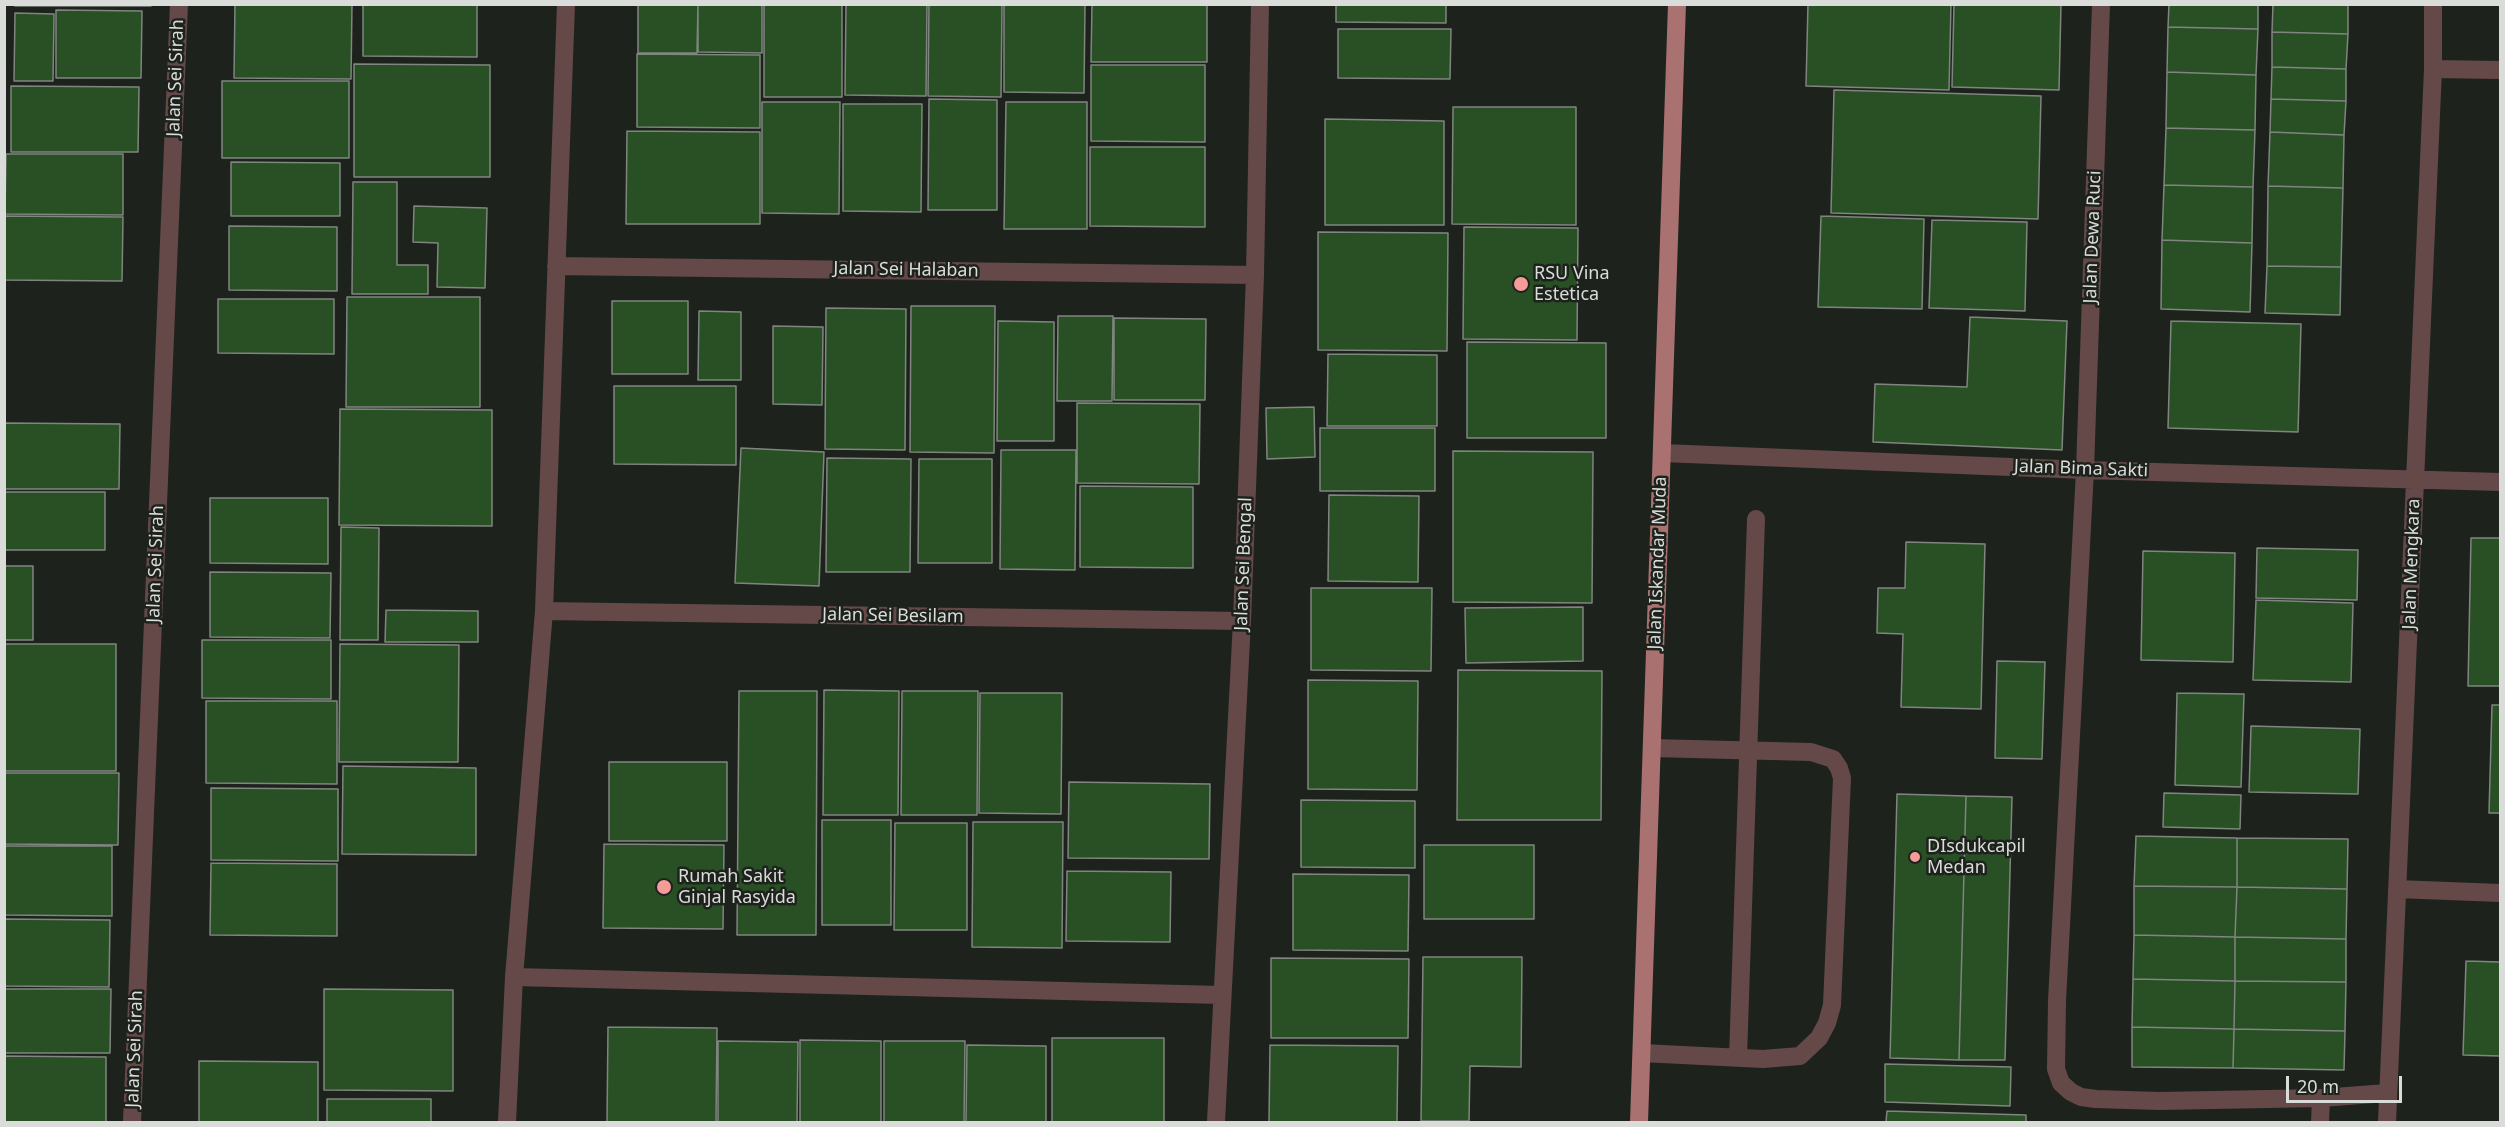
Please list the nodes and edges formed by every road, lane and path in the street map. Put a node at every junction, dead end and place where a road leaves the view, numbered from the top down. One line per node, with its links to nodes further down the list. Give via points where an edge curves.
1 (179, 4): 28 (street, Jalan Sei Sirah)
2 (566, 4): 9 (street)
3 (1260, 4): 10 (street, Jalan Sei Bengal)
4 (1677, 4): 11 (main road, Jalan Iskandar Muda)
5 (2102, 4): 12 (street, Jalan Dewa Ruci)
6 (2433, 4): 7 (street, Jalan Mengkara)
7 (2433, 69): 8 (street); 13 (street, Jalan Mengkara)
8 (2500, 70)
9 (556, 266): 10 (street, Jalan Sei Halaban); 16 (street)
10 (1255, 275): 17 (street, Jalan Sei Bengal)
11 (1662, 453): 12 (street, Jalan Bima Sakti); 18 (main road, Jalan Iskandar Muda)
12 (2085, 470): 13 (street, Jalan Bima Sakti); 27 (street, Jalan Dewa Ruci, via 2057,1001 2056,1069 2061,1083 2081,1097 2096,1099)
13 (2415, 479): 14 (street, Jalan Bima Sakti); 20 (street, Jalan Mengkara)
14 (2500, 482)
15 (1756, 519): 19 (street)
16 (544, 611): 17 (street, Jalan Sei Besilam); 22 (street)
17 (1242, 621): 23 (street, Jalan Sei Bengal)
18 (1652, 748): 19 (street); 24 (main road, Jalan Iskandar Muda)
19 (1749, 750): 25 (street); 25 (street, via 1823,755 1833,759 1842,778 1832,1005 1827,1023 1819,1038 1800,1056)
20 (2397, 889): 21 (street); 26 (street, Jalan Mengkara)
21 (2500, 893)
22 (514, 977): 23 (street); 29 (street)
23 (1221, 995): 30 (street, Jalan Sei Bengal)
24 (1641, 1053): 25 (street); 31 (main road, Jalan Iskandar Muda)
25 (1738, 1057)
26 (2387, 1093): 27 (street); 33 (street, Jalan Mengkara)
27 (2321, 1098): 32 (street)
28 (132, 1122)
29 (507, 1122)
30 (1216, 1122)
31 (1639, 1122)
32 (2320, 1122)
33 (2387, 1122)

